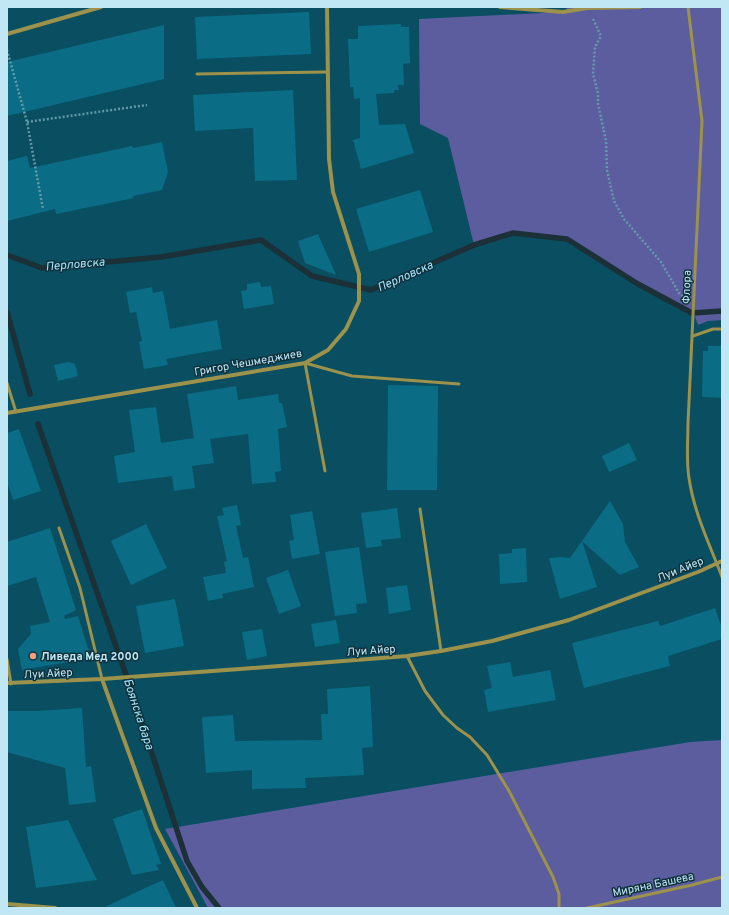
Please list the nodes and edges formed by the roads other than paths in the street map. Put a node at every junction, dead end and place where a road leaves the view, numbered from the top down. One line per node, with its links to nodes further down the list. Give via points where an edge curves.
1 (101, 7): 7 (street)
2 (327, 7): 8 (street, Григор Чешмеджиев)
3 (500, 7): 4 (street, via 562,12 587,8)
4 (632, 7): 5 (street)
5 (640, 7)
6 (688, 7): 11 (lane, Флора, via 702,121)
7 (7, 34)
8 (327, 72): 9 (lane); 12 (street, Григор Чешмеджиев, via 329,159 333,192 359,274 359,301 346,329 328,350)
9 (197, 74)
10 (722, 329): 11 (lane, via 713,329)
11 (693, 336): 21 (lane, Флора, via 688,423 689,478 701,524)
12 (305, 363): 14 (lane, via 352,376); 15 (street, Григор Чешмеджиев); 17 (lane)
13 (7, 383): 15 (lane)
14 (459, 384)
15 (16, 412): 16 (street, Григор Чешмеджиев)
16 (7, 413)
17 (324, 471)
18 (420, 509): 23 (lane)
19 (59, 528): 26 (lane, via 80,588)
20 (722, 561): 21 (street, Луи Айер)
21 (717, 563): 22 (lane); 23 (street, Луи Айер, via 569,620 492,641)
22 (722, 577)
23 (442, 651): 24 (street, Луи Айер)
24 (407, 656): 26 (street, Луи Айер); 32 (lane, via 425,691 443,715 487,755 509,791 553,877 559,894)
25 (7, 659): 27 (lane)
26 (102, 679): 27 (street, Луи Айер); 31 (street, via 156,828)
27 (9, 684)
28 (722, 877): 33 (lane, Миряна Башева)
29 (7, 904): 30 (street)
30 (55, 908)
31 (197, 908)
32 (559, 908)
33 (587, 908)

